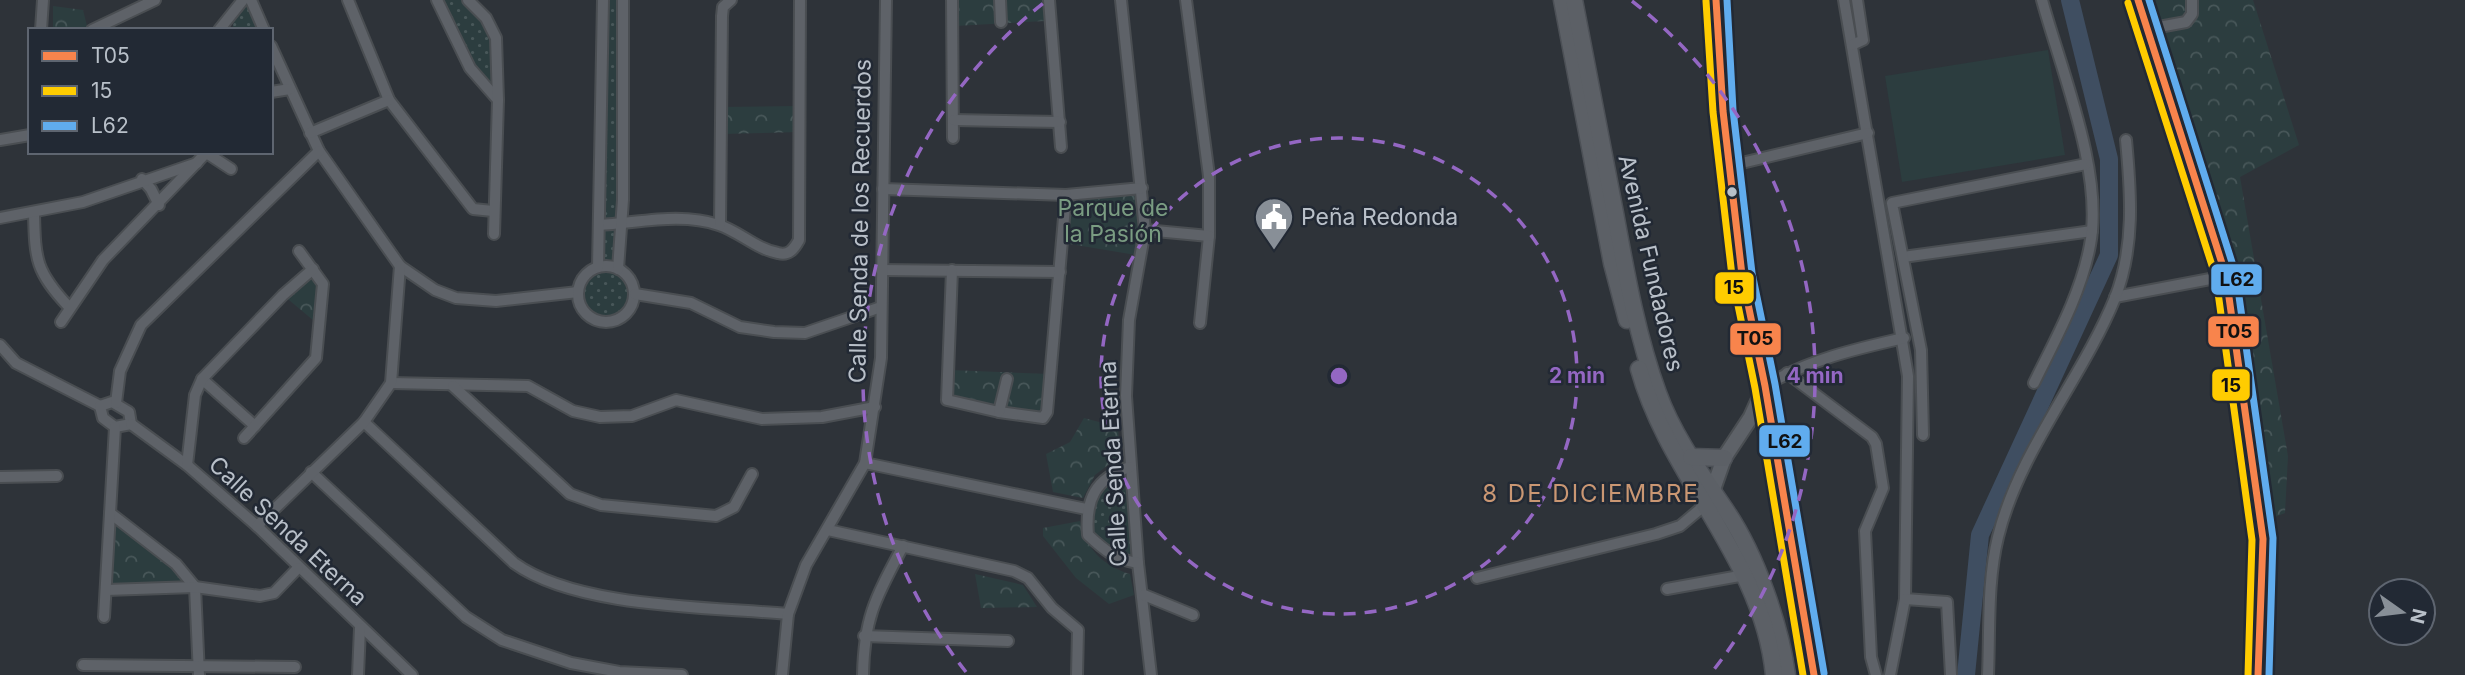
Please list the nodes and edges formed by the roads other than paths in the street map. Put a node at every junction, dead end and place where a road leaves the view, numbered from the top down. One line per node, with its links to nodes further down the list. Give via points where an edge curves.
1 (43, 0): 27 (street)
2 (155, 0): 28 (street)
3 (243, 0): 29 (street)
4 (251, 0): 30 (street)
5 (348, 0): 38 (street)
6 (438, 0): 39 (street, via 470,68)
7 (468, 0): 39 (street, via 486,18 496,38)
8 (603, 0): 34 (street)
9 (624, 0): 35 (street)
10 (731, 0): 66 (street, via 723,7 722,16)
11 (800, 0): 66 (street, via 799,240 794,250 783,254 765,250)
12 (886, 0): 58 (street, Calle Senda de los Recuerdos)
13 (952, 0): 40 (street)
14 (1000, 0): 26 (street)
15 (1049, 0): 41 (street)
16 (1121, 0): 57 (street, Calle Senda Eterna)
17 (1186, 0): 70 (street, via 1209,176)
18 (1562, 0): 116 (main road, Avenida Fundadores, via 1612,263 1648,401 1686,477)
19 (1574, 0): 107 (main road, Avenida Fundadores, via 1647,359 1659,396)
20 (1716, 0): 54 (street)
21 (1844, 0): 32 (street)
22 (1857, 0): 32 (street, via 1863,40)
23 (2042, 0): 53 (street)
24 (2138, 0): 31 (street)
25 (2192, 0): 31 (street, via 2192,14 2186,22)
26 (1001, 22)
27 (41, 28)
28 (96, 28)
29 (221, 28)
30 (263, 28)
31 (2148, 29): 80 (street)
32 (1852, 46): 43 (street)
33 (273, 51): 36 (street)
34 (602, 69): 35 (street); 65 (street)
35 (623, 70): 64 (street)
36 (290, 89): 37 (street); 42 (street)
37 (273, 92)
38 (389, 100): 42 (street); 61 (street, via 474,209)
39 (498, 100): 61 (street)
40 (954, 120): 41 (street); 45 (street)
41 (1060, 122): 48 (street)
42 (310, 133): 49 (street)
43 (1868, 133): 54 (street); 88 (street)
44 (28, 135): 46 (street)
45 (953, 138)
46 (0, 140)
47 (2126, 140): 83 (street, via 2130,228)
48 (1061, 147)
49 (319, 151): 73 (street); 97 (street, via 141,325 120,371)
50 (205, 154): 52 (street)
51 (208, 154): 55 (street)
52 (197, 163): 56 (street); 60 (street)
53 (2086, 164): 68 (street); 72 (street, via 1892,202)
54 (1729, 166): 96 (street, via 1742,275)
55 (231, 169)
56 (142, 179): 60 (street); 62 (street, via 83,202)
57 (1142, 188): 59 (street); 67 (street, Calle Senda Eterna)
58 (883, 190): 59 (street); 77 (street, Calle Senda de los Recuerdos)
59 (1066, 195): 79 (street)
60 (159, 205): 84 (street, via 103,260)
61 (493, 211): 69 (street)
62 (34, 212): 63 (street); 84 (street, via 35,247 44,281)
63 (0, 218)
64 (622, 224): 65 (street); 66 (street, via 664,219); 76 (street)
65 (599, 225): 74 (street)
66 (720, 225)
67 (1145, 230): 70 (street); 111 (street, Calle Senda Eterna, via 1129,320 1126,396)
68 (2092, 230): 72 (street); 94 (street, via 2081,284)
69 (494, 234)
70 (1209, 236): 87 (street)
71 (299, 251): 75 (street)
72 (1903, 257): 105 (street, via 1921,350)
73 (400, 266): 81 (street, via 456,298 495,301); 93 (street)
74 (597, 267): 76 (street); 81 (street, via 583,277)
75 (313, 268): 91 (street); 103 (street, via 323,288 316,358)
76 (618, 269): 82 (street, via 631,280)
77 (881, 270): 78 (street); 85 (street, Calle Senda de los Recuerdos)
78 (952, 270): 79 (street); 100 (street, via 947,400)
79 (1059, 272): 100 (street, via 1046,415 1037,419)
80 (2226, 276): 83 (street); 156 (street, via 2263,539)
81 (578, 292): 82 (street, via 590,318 609,323 626,315)
82 (635, 294): 85 (street, via 691,303 740,327 774,332 805,332)
83 (2115, 297): 155 (street, via 2042,434 1998,536 1991,578)
84 (69, 307): 86 (street)
85 (881, 307): 99 (street, Calle Senda de los Recuerdos)
86 (61, 322)
87 (1200, 323)
88 (1904, 338): 90 (street, via 1843,352); 130 (street, via 1908,376)
89 (0, 345): 98 (street, via 16,363)
90 (1787, 373): 96 (street); 152 (street, via 1876,444 1883,488 1865,531 1871,657)
91 (202, 379): 103 (street); 110 (street, via 195,395)
92 (1006, 379): 100 (street)
93 (391, 383): 95 (street); 101 (street)
94 (2034, 383)
95 (453, 386): 99 (street, via 528,386 573,411 600,417 632,416 676,400 762,419 822,417); 113 (street, via 570,494 601,505 716,516 734,507)
96 (1765, 386): 108 (street); 151 (street)
97 (116, 403): 98 (street); 102 (street, Calle Senda Eterna, via 129,412)
98 (100, 406): 104 (street, via 103,418)
99 (875, 407): 109 (street, Calle Senda de los Recuerdos)
100 (999, 412)
101 (364, 422): 112 (street); 131 (street, via 534,578 620,598)
102 (131, 424): 104 (street); 110 (street, Calle Senda Eterna)
103 (255, 426): 106 (street)
104 (115, 427): 118 (street)
105 (1923, 435)
106 (244, 438)
107 (1691, 457): 108 (main road); 116 (main road, Avenida Fundadores)
108 (1724, 458): 116 (street)
109 (865, 463): 117 (street); 120 (street, Calle Senda de los Recuerdos)
110 (187, 465): 119 (street, Calle Senda Eterna)
111 (1130, 467): 117 (street, via 1097,486); 122 (street, Calle Senda Eterna)
112 (311, 472): 119 (street); 137 (street, via 466,617 502,640)
113 (752, 474)
114 (57, 476): 115 (street)
115 (0, 477)
116 (1709, 499): 124 (main road, Avenida Fundadores); 125 (street, via 1680,526); 150 (main road, Avenida Fundadores, via 1728,513 1759,576)
117 (1086, 509): 122 (street, via 1088,535 1107,553)
118 (110, 513): 126 (street, via 176,564); 128 (street)
119 (257, 526): 123 (street, Calle Senda Eterna)
120 (828, 530): 121 (street); 131 (street, Calle Senda de los Recuerdos, via 806,565)
121 (903, 547): 135 (street, via 875,599); 147 (street, via 1024,575 1078,630)
122 (1138, 563): 129 (street, Calle Senda Eterna)
123 (298, 568): 126 (street, via 274,593 260,596); 134 (street, Calle Senda Eterna)
124 (1745, 575): 127 (street); 149 (main road, Avenida Fundadores)
125 (1477, 578)
126 (195, 587): 128 (street); 140 (street)
127 (1668, 589)
128 (106, 590): 133 (street)
129 (1144, 595): 132 (street); 148 (street, Calle Senda Eterna)
130 (1905, 599): 153 (street); 154 (street, via 1947,602)
131 (788, 614): 145 (street, Calle Senda de los Recuerdos)
132 (1193, 615)
133 (104, 617)
134 (360, 628): 141 (street); 142 (street, Calle Senda Eterna)
135 (864, 636): 136 (street); 146 (street)
136 (1008, 641)
137 (571, 663): 143 (street); 144 (street)
138 (83, 665): 140 (street)
139 (295, 667): 140 (street)
140 (199, 670)
141 (358, 675)
142 (412, 675)
143 (564, 675)
144 (682, 675)
145 (782, 675)
146 (863, 675)
147 (1077, 675)
148 (1151, 675)
149 (1774, 675)
150 (1787, 675)
151 (1814, 675)
152 (1876, 675)
153 (1890, 675)
154 (1951, 675)
155 (1988, 675)
156 (2258, 675)

